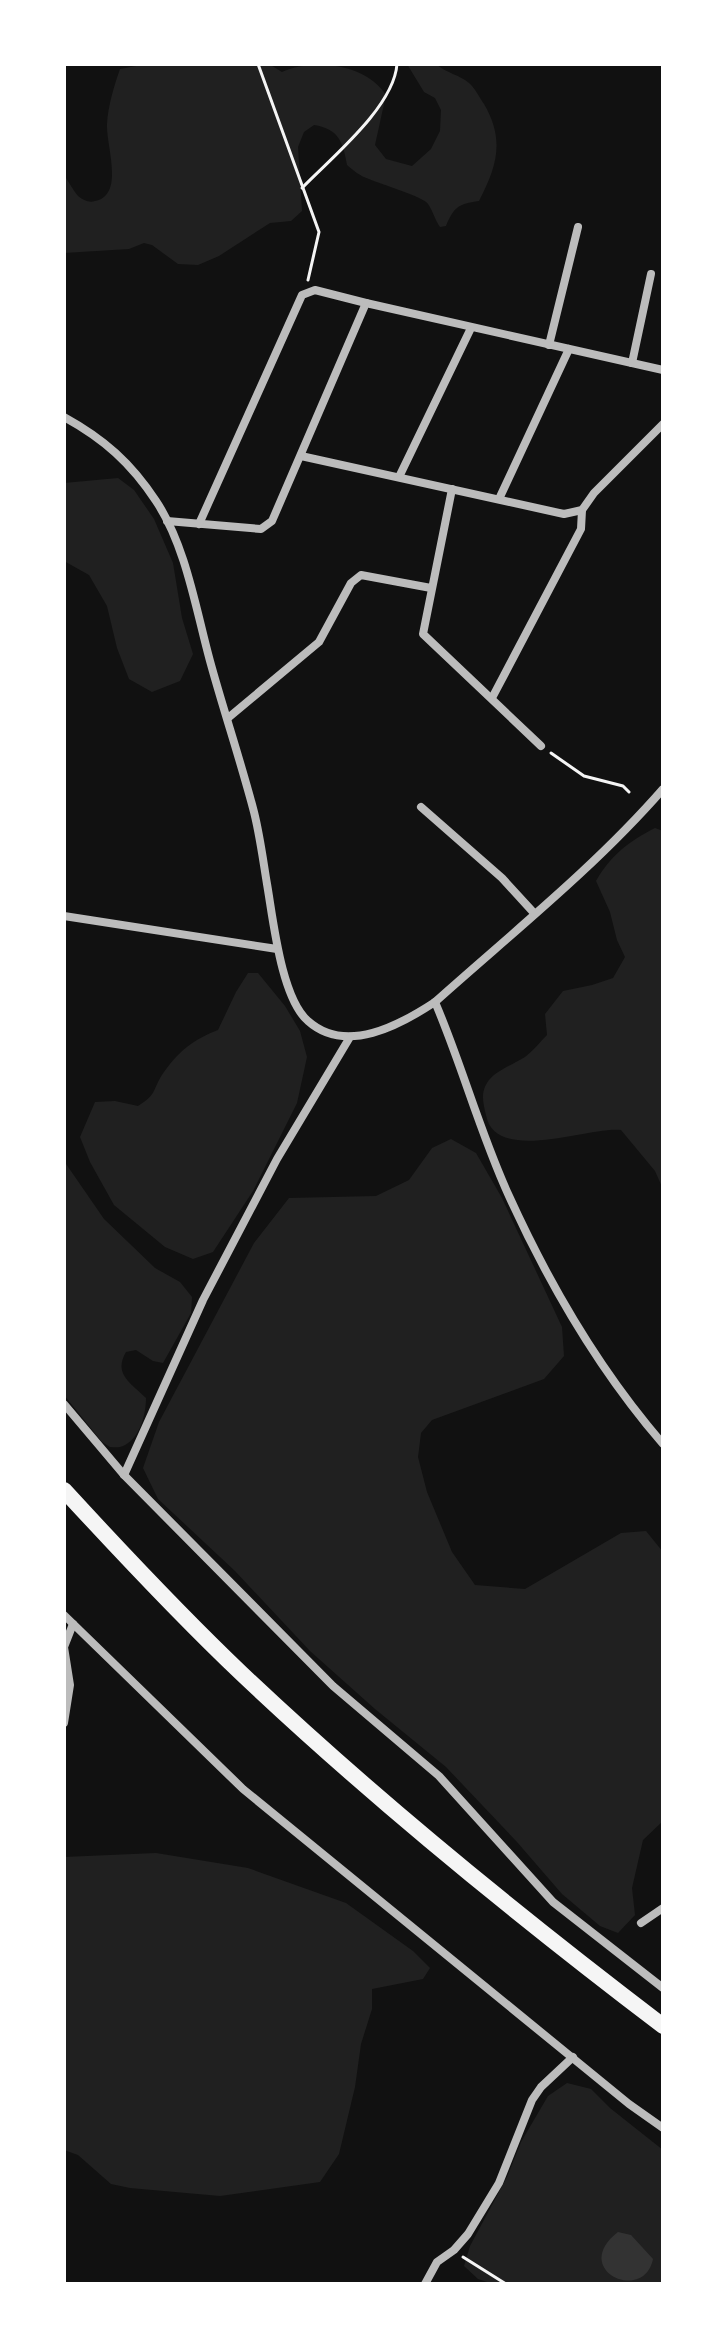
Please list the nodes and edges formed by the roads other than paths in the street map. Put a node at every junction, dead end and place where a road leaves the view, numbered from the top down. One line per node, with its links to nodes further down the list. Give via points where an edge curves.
1 (578, 227): 5 (street)
2 (651, 274): 7 (street)
3 (366, 303): 4 (street); 11 (street); 17 (street, via 315,290 298,301)
4 (471, 328): 5 (street); 12 (street)
5 (549, 345): 6 (street)
6 (569, 349): 7 (street); 14 (street)
7 (632, 363): 8 (street)
8 (663, 370)
9 (64, 417): 16 (street, via 118,454)
10 (663, 424): 15 (street)
11 (301, 456): 12 (street); 17 (street, via 272,521 261,529)
12 (399, 477): 13 (street)
13 (452, 489): 14 (street); 18 (street)
14 (499, 499): 15 (street, via 564,514)
15 (582, 510): 19 (street, via 581,529)
16 (167, 521): 17 (street); 20 (street)
17 (199, 524)
18 (431, 588): 19 (street, via 423,634); 20 (street, via 361,575 351,583 319,642)
19 (492, 698): 21 (street)
20 (228, 718): 26 (street, via 255,815)
21 (541, 746)
22 (663, 789): 24 (street)
23 (421, 807): 24 (street)
24 (534, 913): 27 (street)
25 (64, 916): 26 (street)
26 (277, 949): 28 (street, via 297,1007 308,1021)
27 (435, 1002): 28 (street, via 382,1030); 30 (street, via 508,1194 546,1271 584,1337)
28 (350, 1037): 31 (street, via 277,1159 203,1300)
29 (64, 1404): 31 (street)
30 (663, 1444)
31 (124, 1475): 38 (street, via 333,1686 439,1776 553,1902)
32 (64, 1490): 39 (highway, via 240,1672 394,1811)
33 (64, 1615): 34 (street)
34 (73, 1624): 35 (street, via 64,1647 70,1685); 40 (street, via 243,1789)
35 (64, 1723)
36 (663, 1908): 37 (street)
37 (641, 1923)
38 (663, 1988)
39 (663, 2026)
40 (573, 2057): 41 (street); 42 (street, via 532,2100 499,2183 468,2234 437,2262)
41 (663, 2128)
42 (425, 2284)

